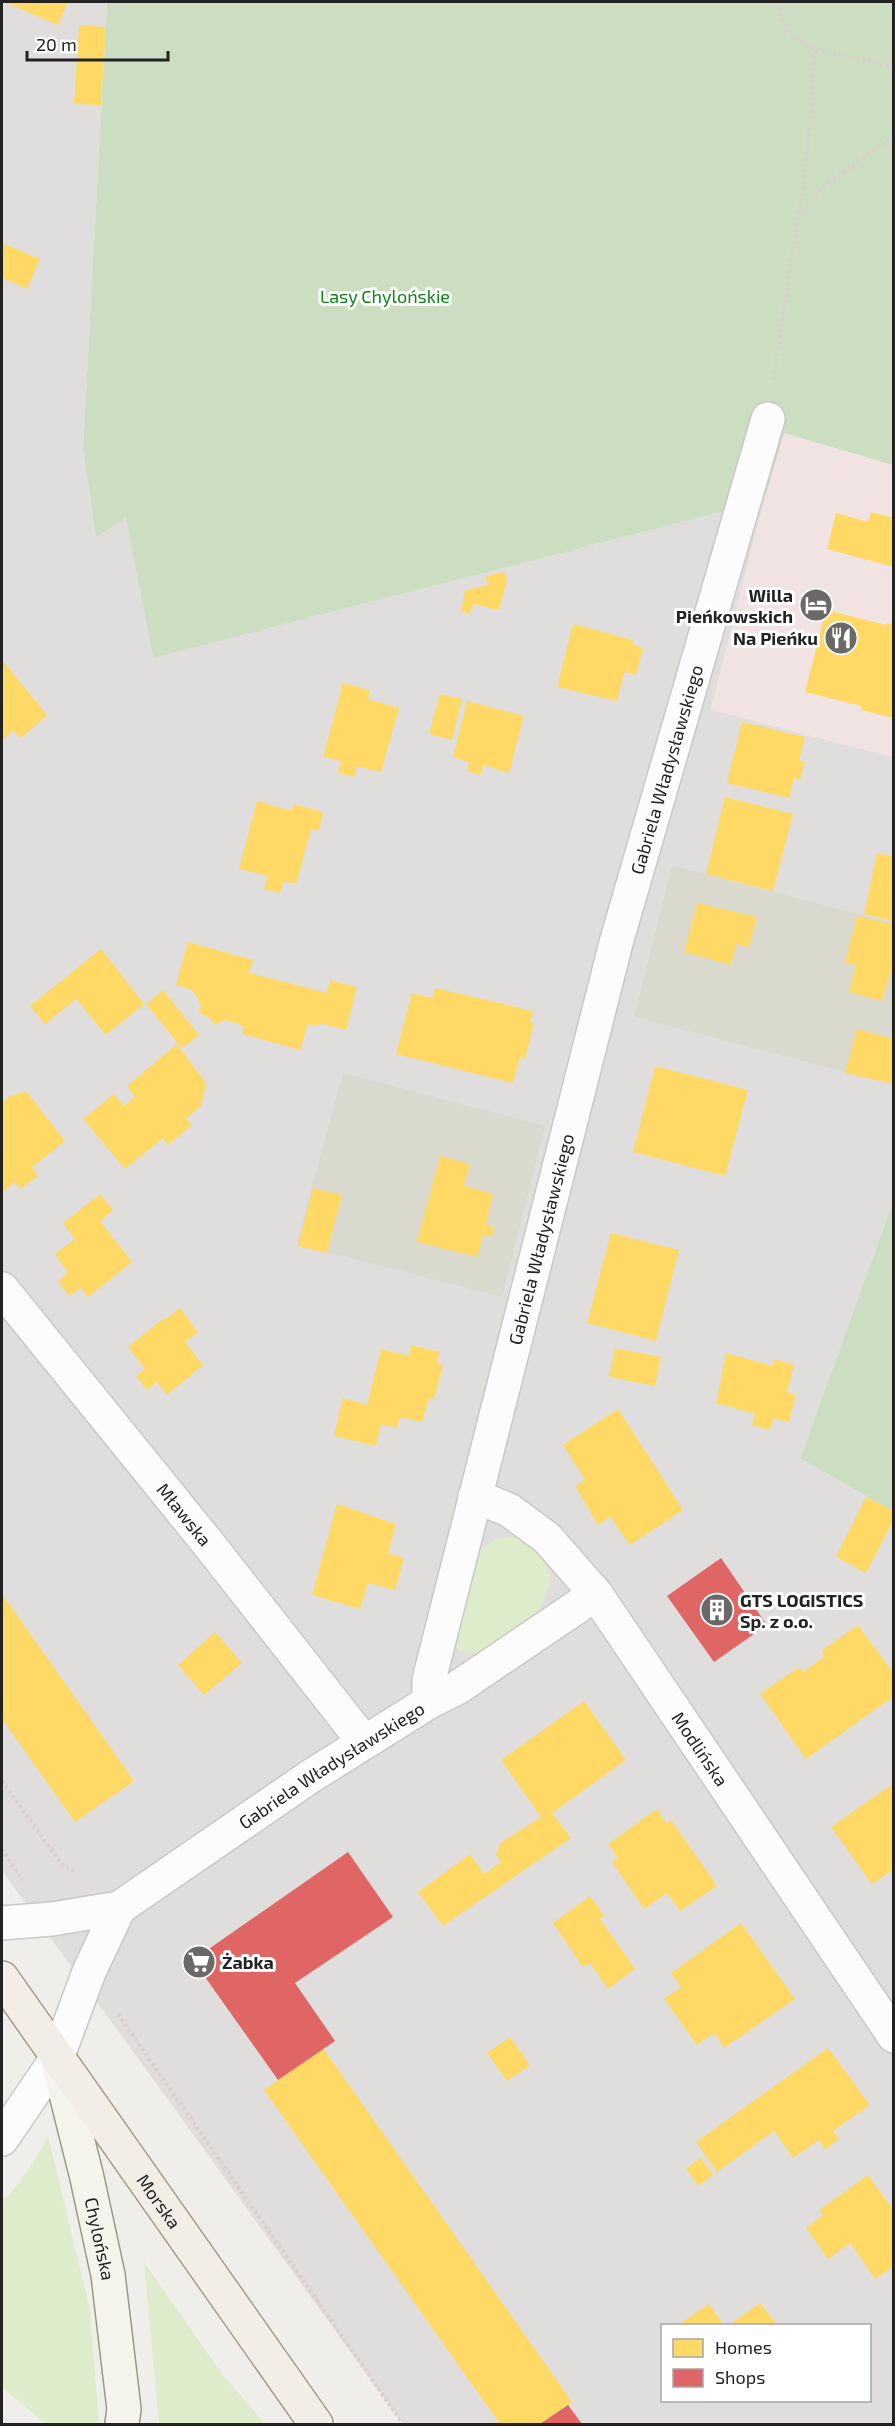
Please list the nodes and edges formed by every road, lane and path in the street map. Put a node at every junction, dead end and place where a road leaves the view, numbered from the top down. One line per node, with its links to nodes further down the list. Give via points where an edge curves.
1 (775, 2): 2 (path, via 788,33)
2 (815, 50): 3 (path); 5 (path, via 806,166)
3 (894, 66)
4 (894, 136): 5 (path, via 820,189)
5 (797, 222): 6 (path)
6 (768, 419): 8 (street, Gabriela Władysławskiego, via 616,943)
7 (2, 1289): 11 (street, Mławska)
8 (475, 1496): 9 (street, Modlińska, via 509,1510 547,1538); 10 (street, Gabriela Władysławskiego, via 429,1680)
9 (596, 1594): 10 (street, via 457,1688); 20 (street, Modlińska)
10 (429, 1702): 11 (street, Gabriela Władysławskiego)
11 (364, 1742): 15 (street, Gabriela Władysławskiego)
12 (2, 1781): 14 (path, via 63,1866)
13 (2, 1850): 16 (path)
14 (79, 1873)
15 (118, 1908): 16 (street, Gabriela Władysławskiego); 18 (street)
16 (52, 1919): 17 (street, Gabriela Władysławskiego)
17 (2, 1923)
18 (89, 1972): 21 (street); 25 (path)
19 (2, 1978): 21 (main road, Morska)
20 (894, 2036)
21 (57, 2058): 22 (street); 23 (street, Chylońska, via 108,2275 124,2409); 24 (main road, Morska)
22 (2, 2139)
23 (122, 2424)
24 (316, 2424)
25 (403, 2424)

